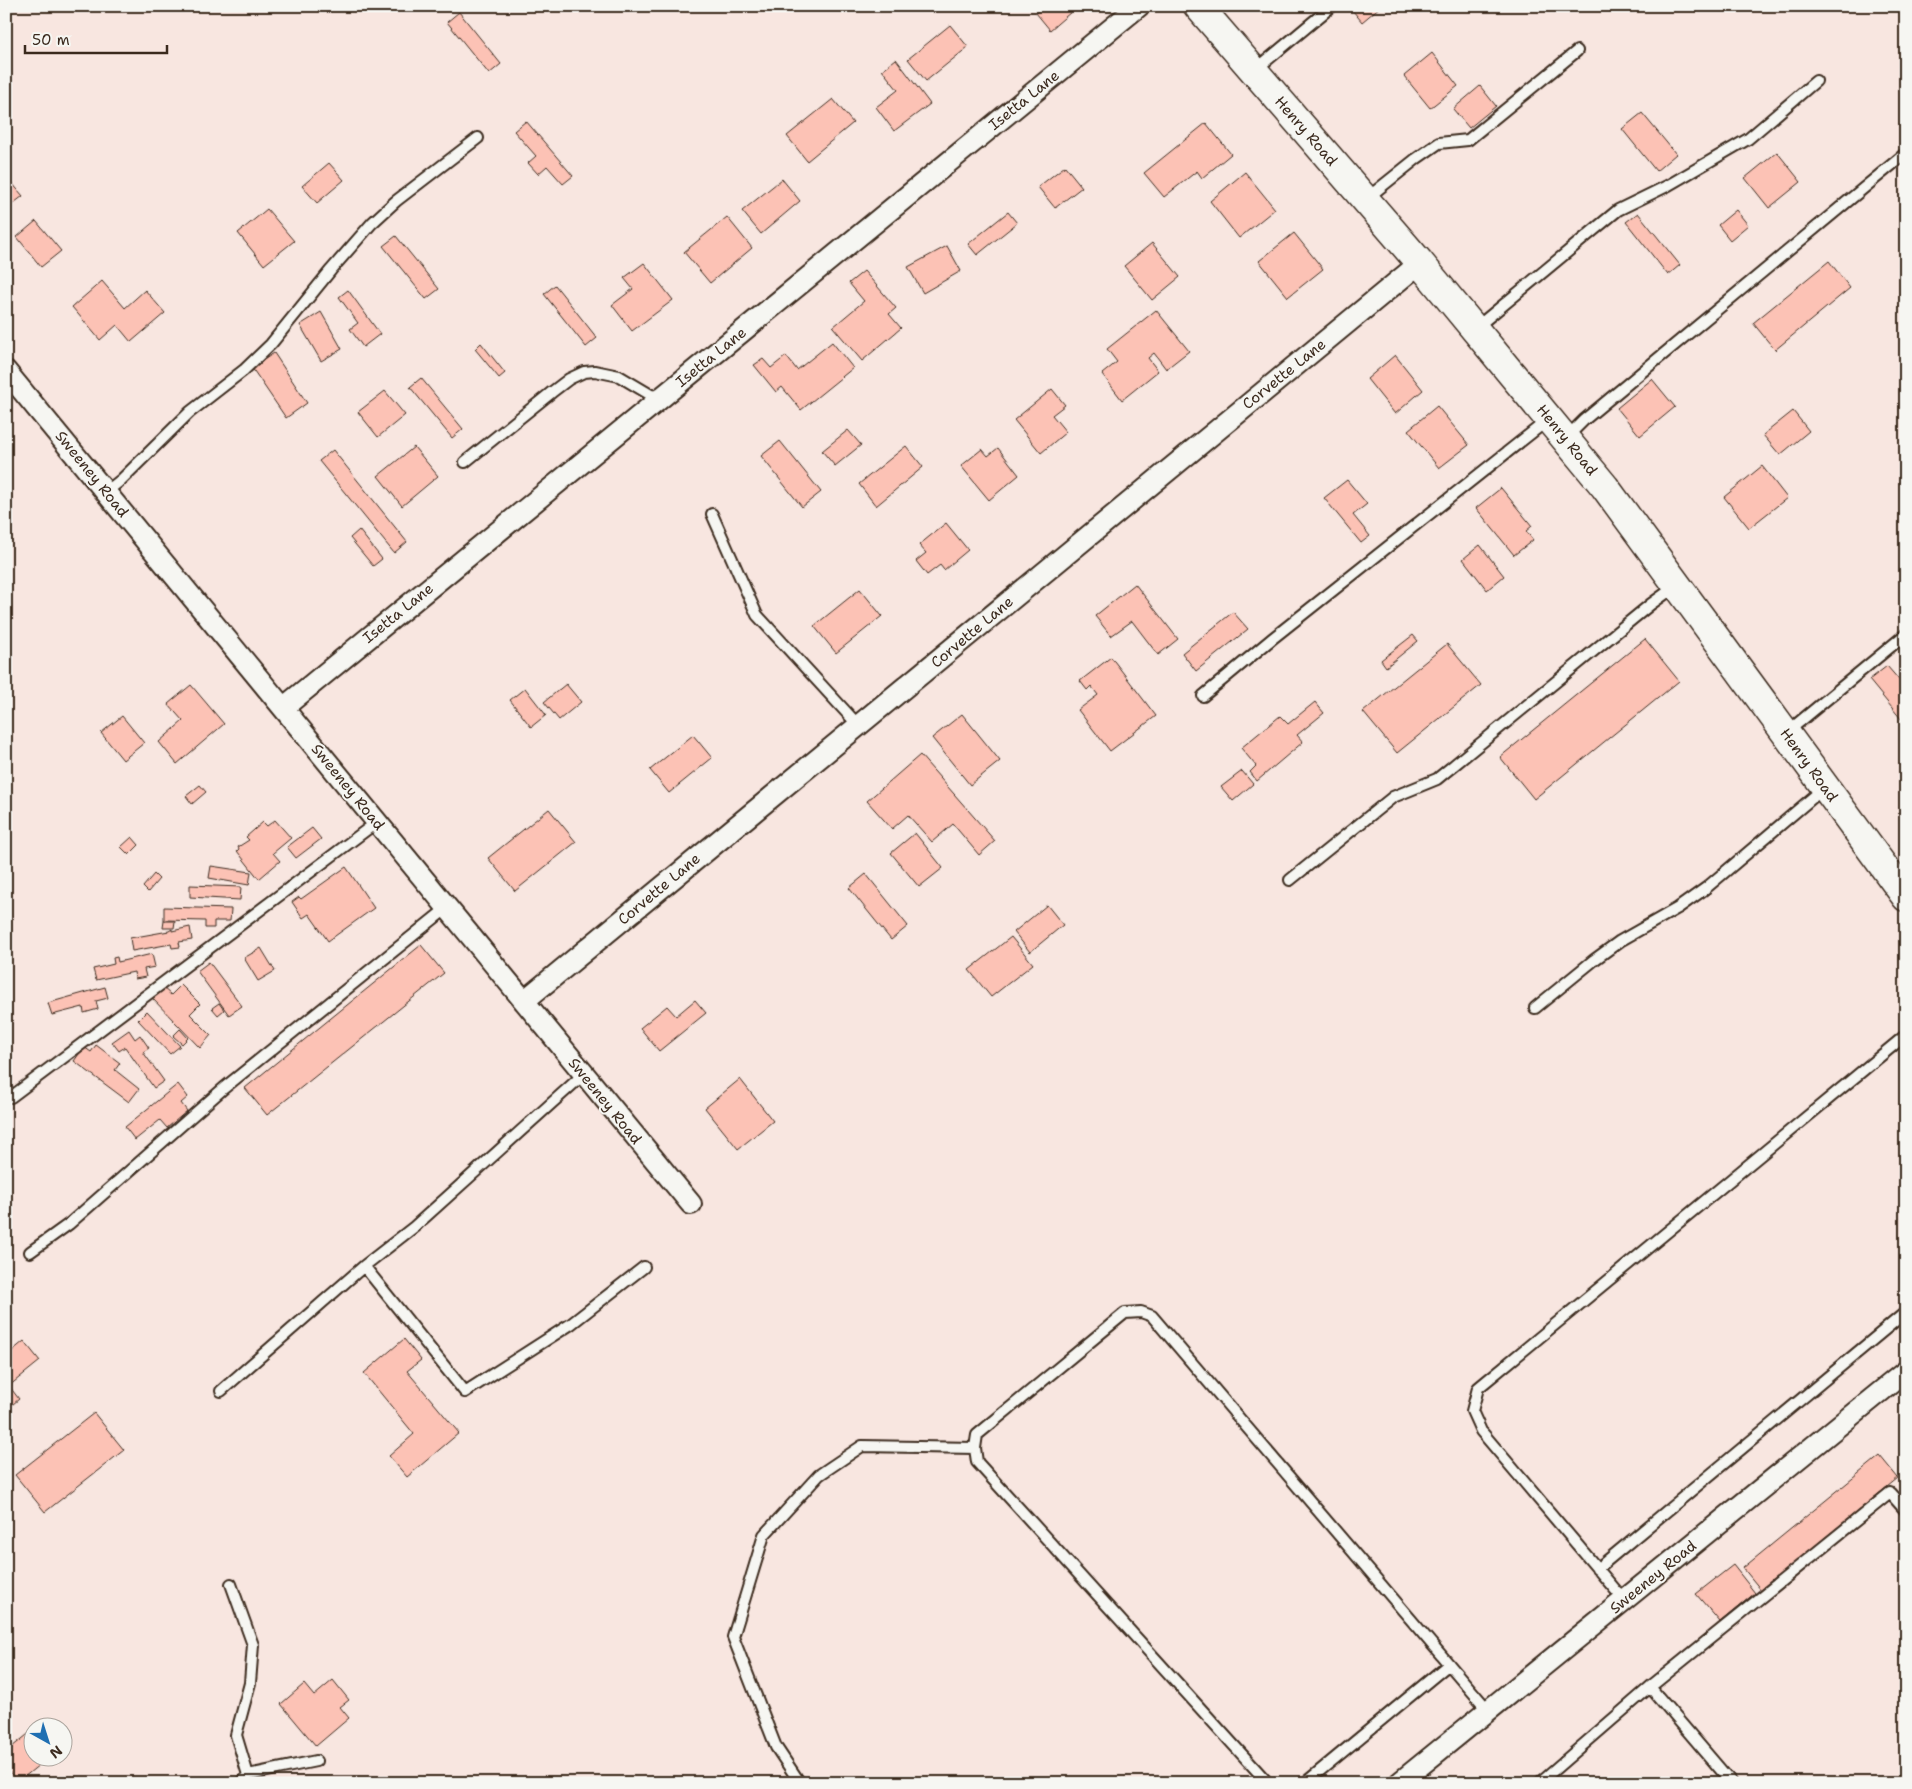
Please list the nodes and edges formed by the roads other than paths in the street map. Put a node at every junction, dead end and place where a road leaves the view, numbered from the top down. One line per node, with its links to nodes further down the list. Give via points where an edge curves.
1 (1139, 6): 13 (street, Isetta Lane)
2 (1198, 6): 5 (street, Henry Road)
3 (1332, 6): 5 (lane)
4 (1577, 51): 9 (lane, via 1468,140 1439,143)
5 (1254, 71): 9 (street, Henry Road)
6 (1816, 81): 11 (lane, via 1748,139 1618,210)
7 (478, 138): 16 (lane, via 372,223 271,344 244,370 190,412)
8 (1906, 153): 14 (lane, via 1584,420)
9 (1365, 199): 10 (street, Henry Road)
10 (1420, 263): 11 (street, Henry Road); 22 (street, Corvette Lane)
11 (1476, 330): 14 (street, Henry Road)
12 (6, 371): 16 (street, Sweeney Road)
13 (662, 397): 15 (lane, via 651,395 619,376 584,372 569,379); 21 (street, Isetta Lane)
14 (1558, 428): 18 (street, Henry Road); 20 (lane, via 1273,638)
15 (465, 462)
16 (106, 492): 21 (street, Sweeney Road)
17 (712, 514): 22 (lane, via 757,615)
18 (1677, 585): 23 (street, Henry Road); 26 (lane, via 1436,779 1393,797)
19 (1906, 634): 23 (lane)
20 (1203, 696)
21 (283, 708): 25 (street, Sweeney Road)
22 (858, 725): 29 (street, Corvette Lane)
23 (1786, 734): 24 (street, Henry Road)
24 (1825, 787): 27 (street, Henry Road); 30 (lane, via 1706,888 1620,941)
25 (376, 822): 28 (street, Sweeney Road); 33 (lane)
26 (1290, 880)
27 (1906, 897)
28 (447, 908): 29 (street, Sweeney Road); 35 (lane, via 224,1088 69,1224)
29 (524, 1001): 32 (street, Sweeney Road)
30 (1535, 1008)
31 (1906, 1034): 43 (lane, via 1478,1388 1472,1410 1481,1431)
32 (584, 1074): 34 (street, Sweeney Road); 36 (lane, via 414,1227)
33 (11, 1097)
34 (691, 1204)
35 (30, 1252)
36 (364, 1266): 37 (lane, via 465,1392 571,1324); 40 (lane)
37 (644, 1266)
38 (1906, 1312): 43 (lane)
39 (1906, 1371): 45 (street, Sweeney Road)
40 (221, 1391)
41 (975, 1448): 46 (lane, via 977,1435 1125,1313 1141,1312 1152,1316); 52 (lane, via 862,1446 819,1475 764,1535 732,1637 776,1747); 53 (lane, via 977,1462)
42 (1906, 1511): 47 (lane, via 1890,1493)
43 (1597, 1569): 45 (lane)
44 (231, 1584): 50 (lane, via 253,1645 250,1682 236,1735)
45 (1624, 1600): 48 (street, Sweeney Road)
46 (1449, 1664): 48 (lane); 54 (lane)
47 (1650, 1687): 56 (lane); 57 (lane)
48 (1488, 1710): 55 (street, Sweeney Road)
49 (316, 1761): 50 (lane)
50 (244, 1779)
51 (1906, 1780): 58 (lane)
52 (800, 1783)
53 (1268, 1783)
54 (1305, 1783)
55 (1399, 1783)
56 (1539, 1783)
57 (1732, 1783)
58 (1903, 1783)

